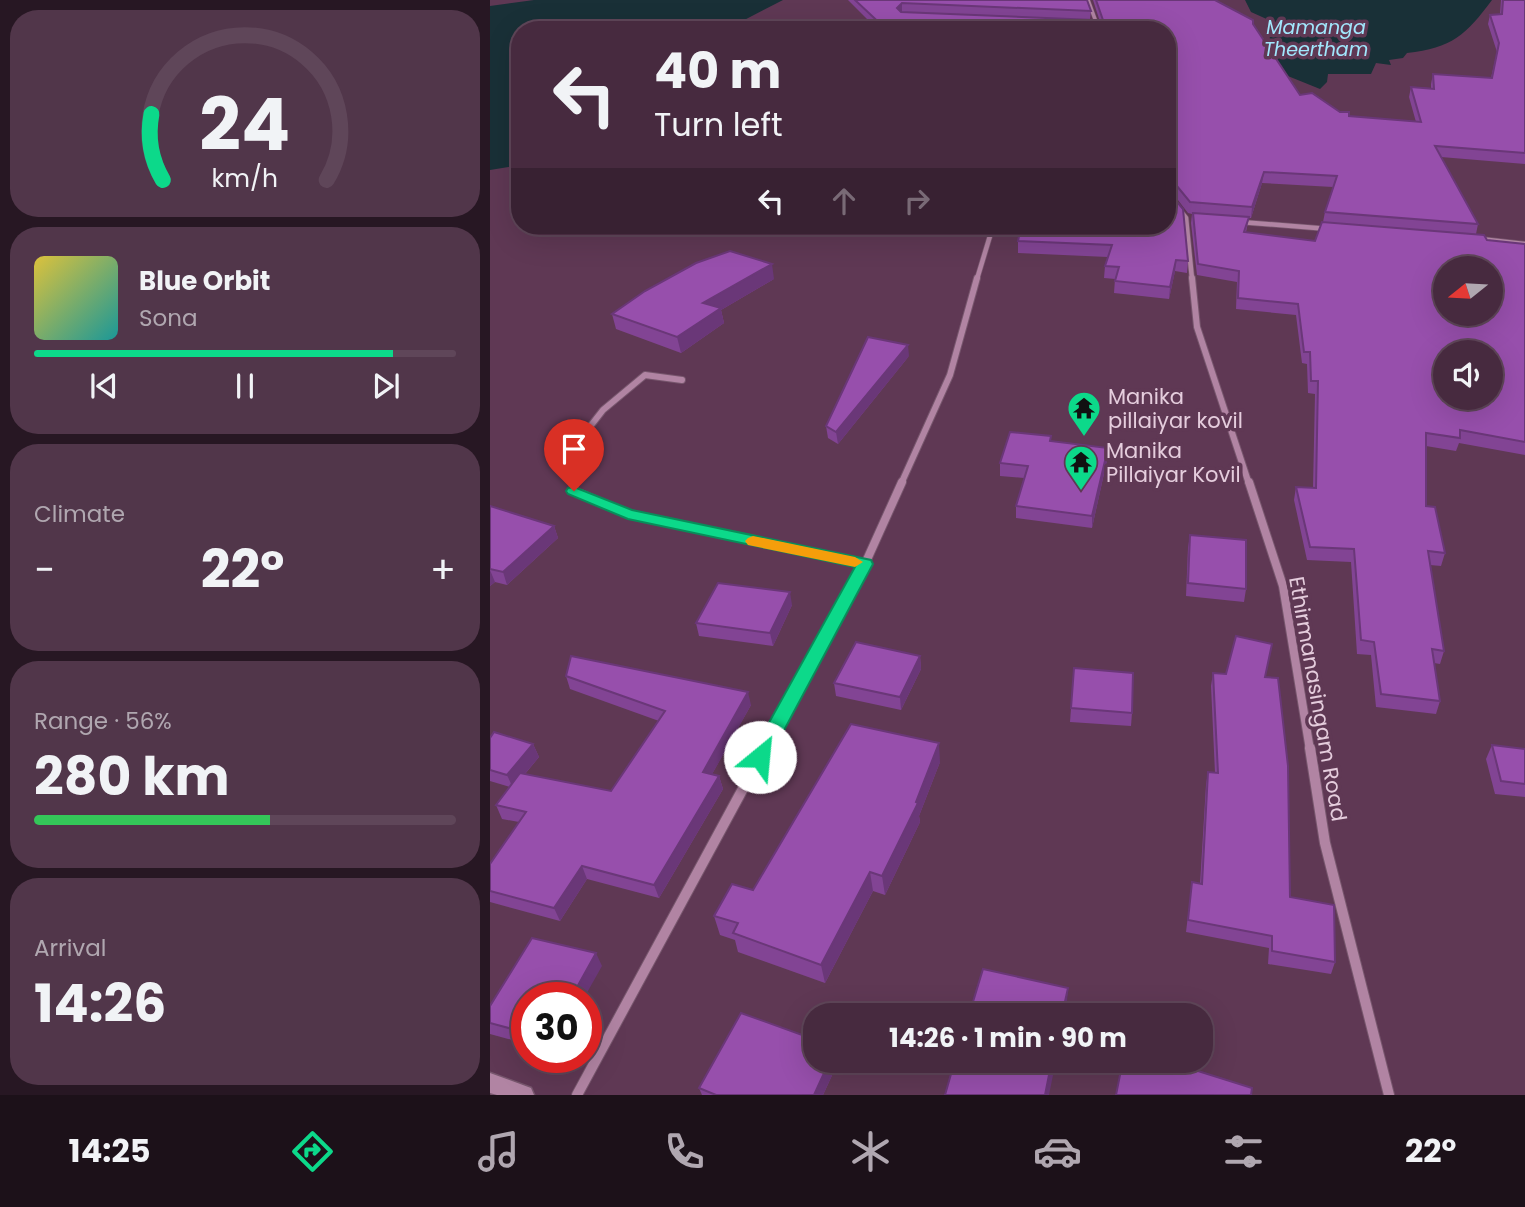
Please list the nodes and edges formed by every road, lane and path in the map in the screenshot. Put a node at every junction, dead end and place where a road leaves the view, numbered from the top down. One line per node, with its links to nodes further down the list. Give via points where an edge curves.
1 (1088, 0): 2 (street)
2 (1096, 21)
3 (1176, 205): 4 (street)
4 (1186, 218): 5 (street); 16 (street, Ethirmanasingam Road, via 1196,327 1283,586 1325,844)
5 (1200, 219)
6 (1227, 221): 7 (street)
7 (1339, 229)
8 (990, 235): 12 (street, via 950,375)
9 (1475, 239): 10 (street)
10 (1525, 244)
11 (682, 380): 12 (street, via 645,375 603,410 571,451 574,491 628,514)
12 (865, 564): 15 (street)
13 (490, 1083): 14 (street)
14 (524, 1095)
15 (577, 1095)
16 (1389, 1095)

